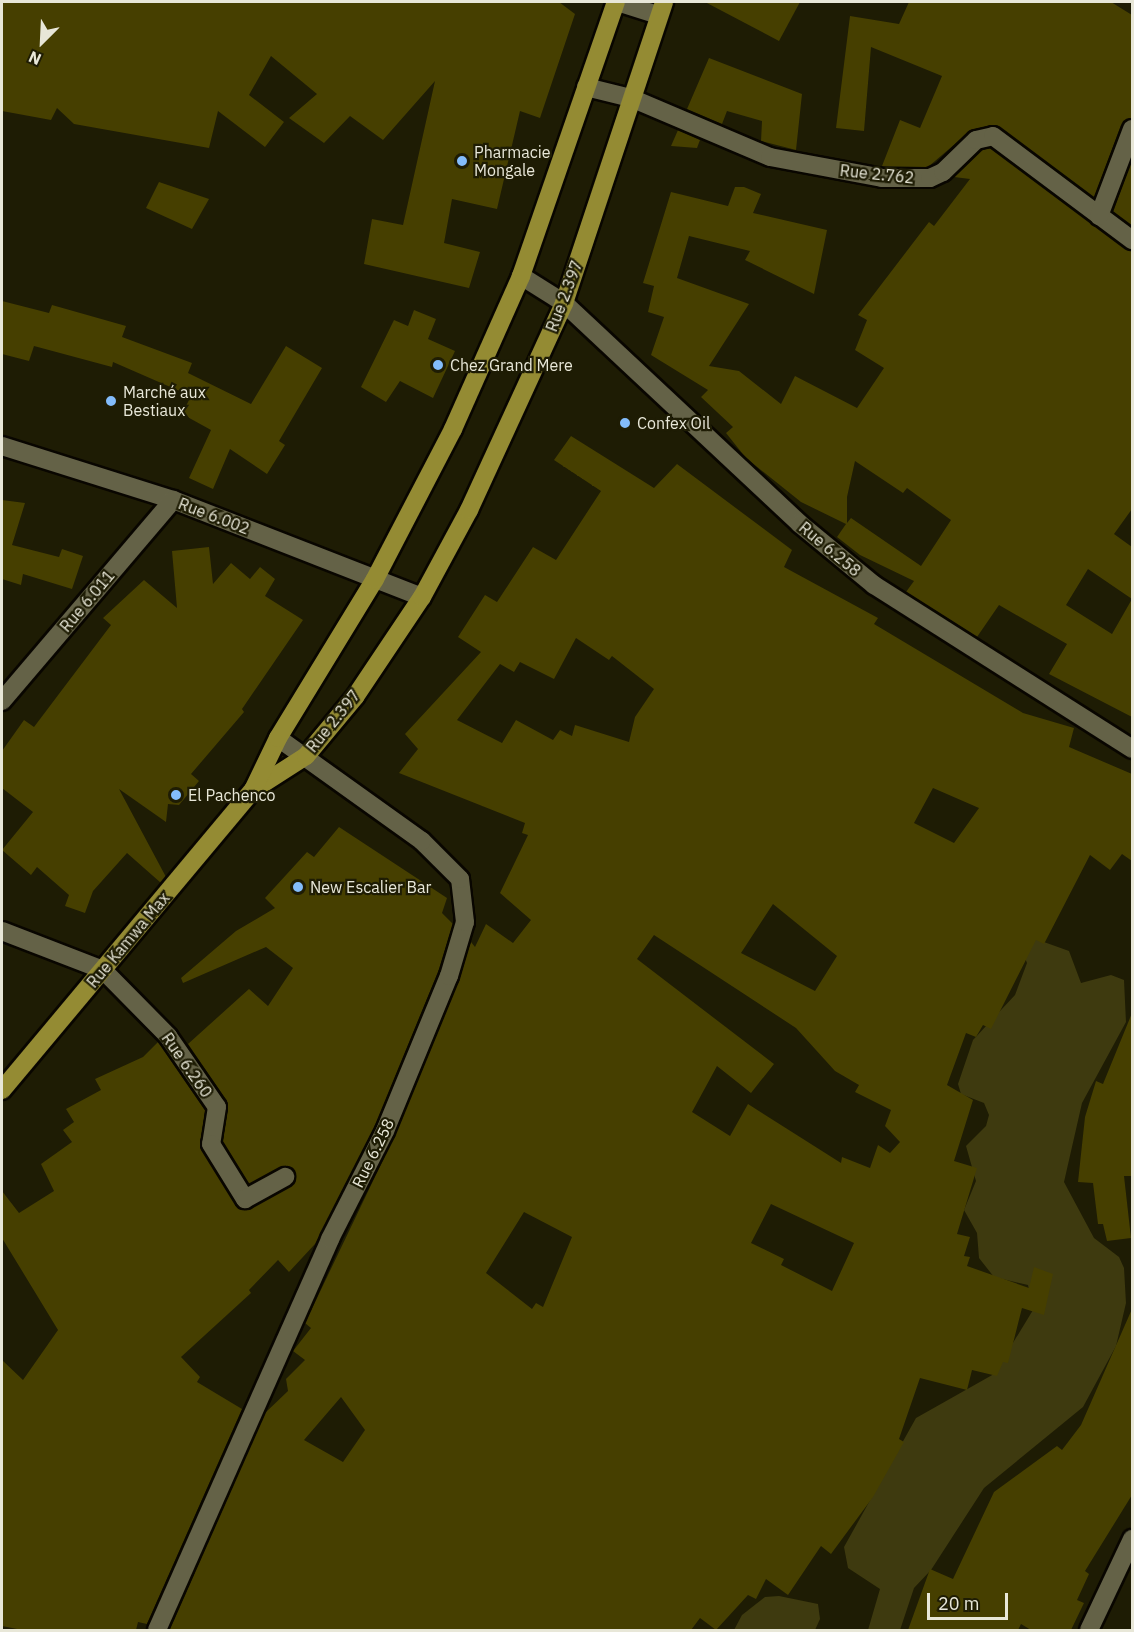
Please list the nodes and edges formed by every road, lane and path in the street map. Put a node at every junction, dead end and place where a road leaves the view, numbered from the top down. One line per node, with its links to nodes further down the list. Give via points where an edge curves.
1 (616, 2): 2 (street); 3 (main road, Rue 2.397)
2 (661, 8): 4 (main road, Rue 2.397)
3 (586, 87): 4 (street, Rue 2.762); 8 (main road, Rue 2.397)
4 (631, 98): 6 (street, Rue 2.762, via 770,157 882,178 930,178 976,140 993,136); 9 (main road, Rue 2.397)
5 (1132, 129): 6 (street)
6 (1099, 216): 7 (street, Rue 2.762)
7 (1132, 240)
8 (520, 276): 9 (street, Rue 6.258); 12 (main road, Rue 2.397, via 453,429)
9 (564, 303): 13 (main road, Rue 2.397, via 474,499); 16 (street, Rue 6.258, via 800,524 874,585)
10 (2, 446): 11 (street, Rue 6.002)
11 (173, 500): 12 (street, Rue 6.002); 14 (street, Rue 6.011)
12 (375, 579): 13 (street, Rue 6.002); 15 (main road, Rue 2.397)
13 (422, 597): 17 (main road, Rue 2.397, via 355,697)
14 (4, 693)
15 (278, 738): 17 (street, Rue 6.258); 18 (main road, Rue 2.397)
16 (1132, 749)
17 (306, 756): 18 (main road, Rue 2.397); 24 (street, Rue 6.258, via 422,841 460,879 465,922 449,976 385,1131 330,1239)
18 (253, 790): 20 (main road, Rue Kamwa Max)
19 (2, 931): 20 (street)
20 (103, 970): 21 (main road, Rue Kamwa Max); 22 (street, Rue 6.260, via 168,1036 217,1107 211,1144 245,1199)
21 (2, 1090)
22 (285, 1177)
23 (1132, 1539): 25 (street)
24 (157, 1630)
25 (1089, 1630)

